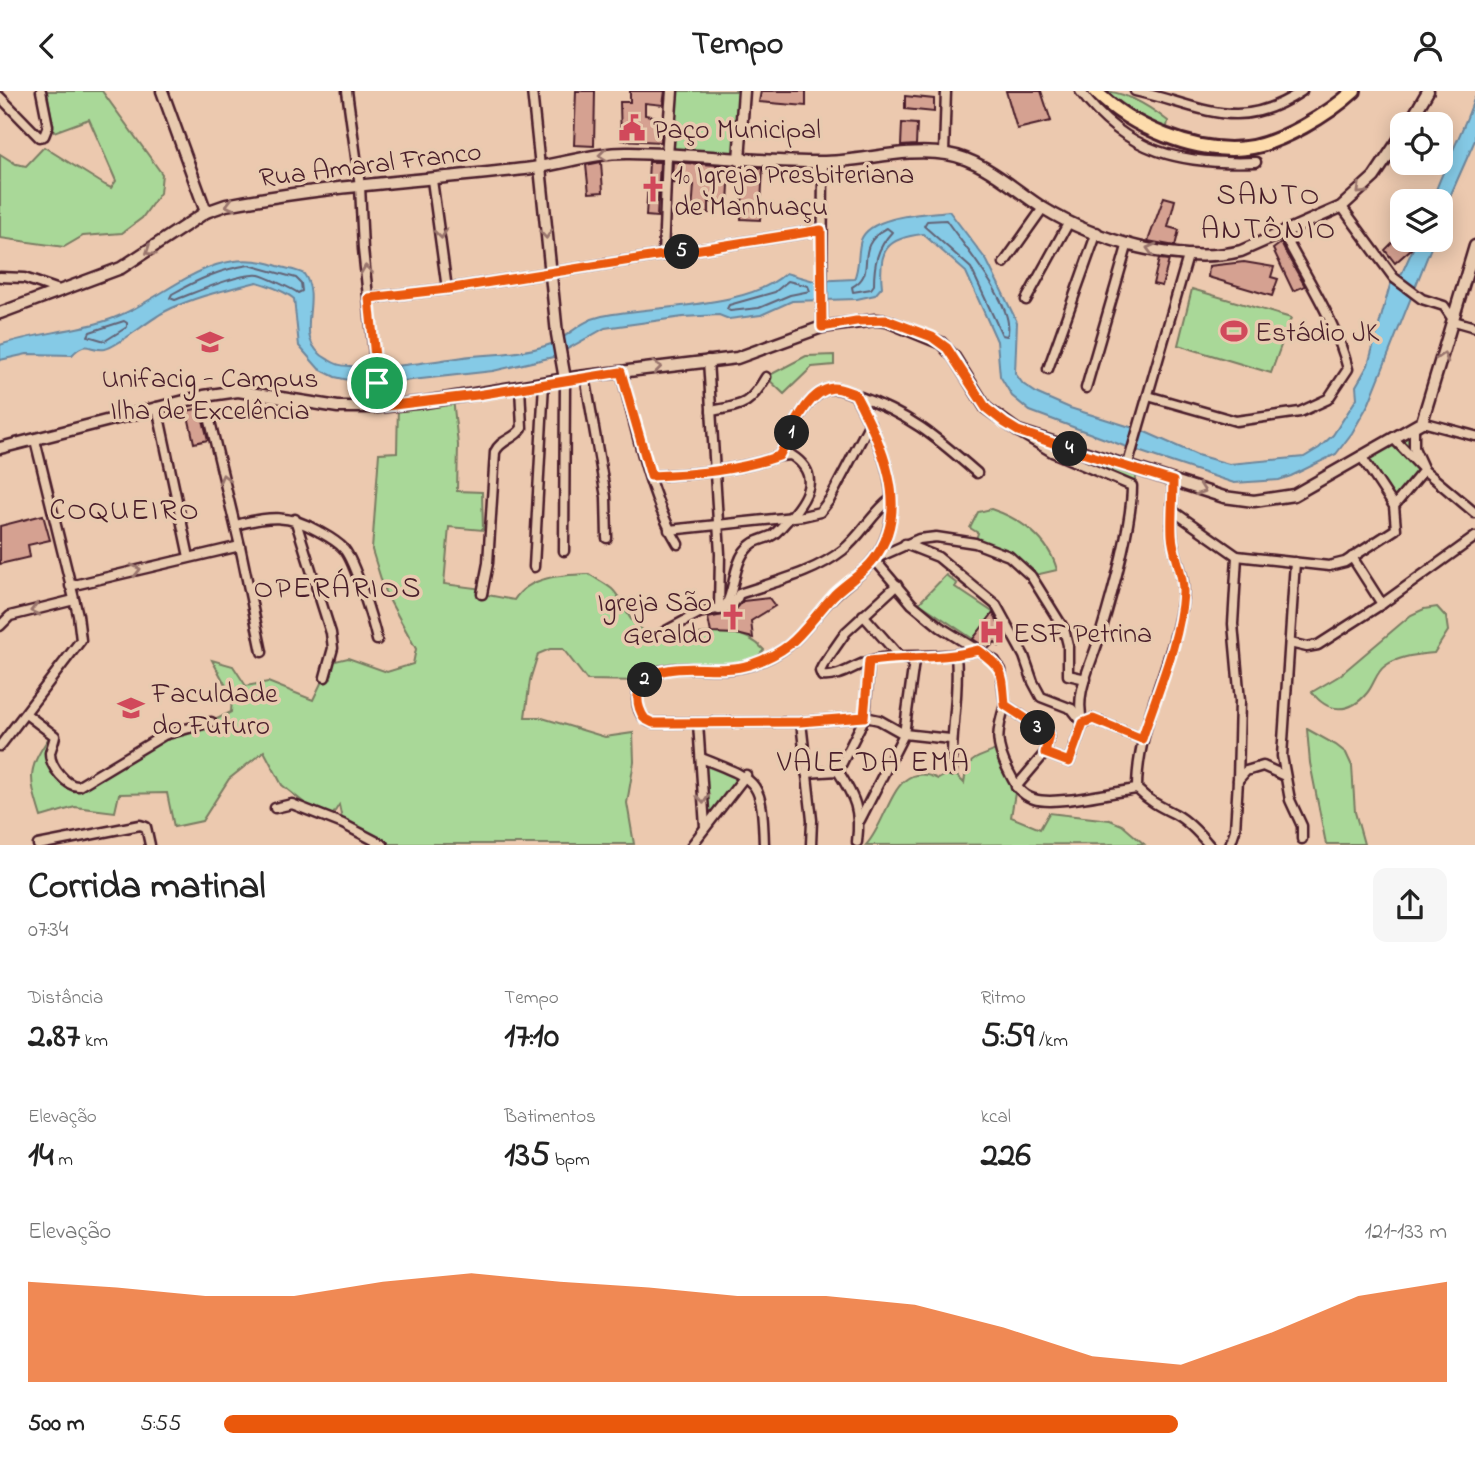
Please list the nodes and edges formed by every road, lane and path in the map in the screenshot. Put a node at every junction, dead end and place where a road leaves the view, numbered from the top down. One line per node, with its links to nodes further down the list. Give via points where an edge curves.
1 (41, 91): 14 (street, via 48,126 39,137)
2 (162, 91): 27 (street)
3 (347, 91): 24 (street)
4 (531, 91): 22 (street)
5 (672, 91): 18 (street)
6 (744, 91): 19 (street)
7 (946, 91): 16 (street)
8 (1080, 91): 21 (street, via 1118,132 1165,153 1216,164)
9 (1095, 91): 12 (highway, via 1153,129 1201,146 1234,149 1264,143 1310,122)
10 (1141, 91): 11 (street, via 1214,114 1237,115 1281,103)
11 (1302, 91)
12 (1354, 91)
13 (1428, 91): 15 (street)
14 (0, 97)
15 (1416, 112)
16 (944, 153): 20 (street, Rua Amaral Franco); 26 (street, Rua Amaral Franco, via 978,165)
17 (1390, 153): 25 (street, Rua Amaral Franco, one-way to 25, via 1374,177)
18 (667, 155): 19 (street, Rua Amaral Franco); 22 (street, Rua Amaral Franco, one-way to 22, via 617,154); 34 (street)
19 (739, 160): 20 (street, Rua Amaral Franco)
20 (824, 162): 29 (street)
21 (1256, 162)
22 (540, 167): 23 (street, Rua Amaral Franco); 37 (street, one-way to 37)
23 (432, 180): 24 (street, Rua Amaral Franco); 39 (street, one-way to 39)
24 (360, 185): 27 (street, Rua Amaral Franco, one-way to 27, via 238,202); 41 (street, one-way to 24)
25 (1342, 207): 31 (street, Rua Amaral Franco); 44 (street, via 1394,278 1422,299 1444,306)
26 (1043, 208): 28 (street, Rua Amaral Franco); 36 (street)
27 (206, 212): 40 (street, Rua Amaral Franco, one-way to 40, via 121,268)
28 (1069, 222): 30 (street, Rua Amaral Franco); 42 (street)
29 (821, 230): 34 (street); 45 (street)
30 (1097, 232): 32 (street, Rua Amaral Franco); 48 (street)
31 (1283, 233): 35 (street, Rua Amaral Franco, via 1227,255); 58 (street, via 1325,311 1348,369 1328,399 1300,412 1236,421)
32 (1128, 243): 35 (street, Rua Amaral Franco, one-way to 32); 55 (street)
33 (1475, 246): 44 (street)
34 (663, 255): 37 (street)
35 (1188, 256): 58 (street)
36 (1004, 263)
37 (550, 272): 39 (street); 52 (street)
38 (0, 277): 40 (street, via 24,278)
39 (447, 289): 41 (street)
40 (62, 291): 43 (street, Rua Amaral Franco)
41 (369, 298): 60 (street)
42 (1026, 300)
43 (0, 313)
44 (1454, 321): 46 (street); 63 (street, one-way to 44)
45 (822, 327): 47 (street, via 745,356); 64 (street, via 887,320 932,337 954,357 986,408)
46 (1475, 327)
47 (708, 360): 49 (street, one-way to 47); 61 (street)
48 (1048, 369)
49 (621, 372): 50 (street); 75 (street)
50 (585, 376): 52 (street); 87 (street, via 606,497)
51 (766, 377): 61 (street, via 744,405)
52 (565, 379): 53 (street); 91 (street)
53 (544, 383): 54 (street); 97 (street)
54 (520, 387): 60 (street); 100 (street, via 522,428 503,440 495,452)
55 (1086, 389)
56 (855, 394): 62 (street); 69 (street, via 832,388 817,394); 74 (street, via 909,418)
57 (204, 396): 59 (street); 60 (street, via 238,391 338,407); 84 (street, one-way to 57)
58 (1148, 396): 71 (street)
59 (157, 407): 67 (street); 93 (street)
60 (377, 407)
61 (710, 411): 73 (street)
62 (870, 423): 77 (street, via 887,465); 81 (street, via 820,512)
63 (1418, 424): 65 (street); 66 (street); 72 (street, via 1415,448)
64 (1018, 431): 71 (street); 115 (street, via 1038,446 1132,486 1124,542)
65 (1475, 436)
66 (1393, 438): 70 (street); 72 (street)
67 (35, 440): 68 (street); 99 (street)
68 (0, 448)
69 (779, 456): 73 (street); 81 (street, via 795,457 808,476 809,491)
70 (1361, 456): 76 (street, one-way to 70, via 1236,499 1281,499); 78 (street)
71 (1127, 467): 76 (street)
72 (1424, 470): 78 (street); 80 (street)
73 (714, 472): 75 (street); 83 (street)
74 (977, 473)
75 (651, 476): 85 (street)
76 (1173, 481): 79 (street)
77 (891, 499): 95 (street, via 892,522); 103 (street, via 842,550 806,571 739,594 727,610)
78 (1394, 506): 94 (street, via 1395,529)
79 (1173, 511): 92 (street); 125 (street, via 1172,535 1183,596)
80 (1475, 513)
81 (791, 517): 83 (street); 103 (street, via 745,551 730,598)
82 (295, 519): 84 (street, via 267,517); 107 (street, via 346,551); 114 (street, via 331,633 333,648)
83 (719, 523): 85 (street); 103 (street)
84 (236, 525): 90 (street)
85 (669, 530): 88 (street)
86 (1475, 537): 102 (street)
87 (607, 538)
88 (678, 544)
89 (905, 544): 95 (street); 115 (street, via 952,538 1009,556 1031,576 1064,629 1068,675); 122 (street, via 938,557 996,605 1041,697 1072,709)
90 (240, 546): 93 (street); 110 (street)
91 (564, 551)
92 (1237, 556): 96 (street); 134 (street, via 1233,624 1240,701)
93 (189, 557): 99 (street, one-way to 93)
94 (1352, 557): 96 (street, via 1329,566); 102 (street)
95 (874, 559): 98 (street); 121 (street, via 834,595 797,640 774,654 735,669 663,672 643,681 638,696 645,719)
96 (1295, 562): 108 (street)
97 (534, 567)
98 (897, 585): 104 (street); 109 (street, via 925,615)
99 (70, 586): 101 (street)
100 (482, 594)
101 (74, 600): 105 (street, one-way to 105, via 10,616); 117 (street, via 81,640)
102 (1382, 604): 108 (street, via 1318,645)
103 (719, 610): 106 (street, via 699,613)
104 (863, 615): 112 (street); 113 (street, via 820,671 830,677)
105 (0, 626)
106 (664, 632)
107 (377, 640)
108 (1290, 643): 133 (street, via 1282,756)
109 (978, 650): 111 (street); 116 (street, via 1001,670)
110 (262, 652)
111 (956, 656): 112 (street); 124 (street)
112 (900, 657): 113 (street); 123 (street, via 914,661)
113 (869, 661): 118 (street)
114 (325, 677)
115 (1086, 679): 122 (street, via 1079,699)
116 (1005, 705): 127 (street, via 1049,734); 135 (street, via 996,734)
117 (26, 714): 119 (street, via 55,736 52,761 74,787 170,733); 126 (street)
118 (864, 717): 120 (street); 123 (street); 129 (street)
119 (211, 722)
120 (800, 722): 121 (street); 131 (street)
121 (698, 723): 128 (street)
122 (1083, 723): 125 (street, via 1093,719); 127 (street, via 1069,762)
123 (904, 734): 124 (street); 138 (street)
124 (950, 739): 130 (street)
125 (1142, 739): 136 (street)
126 (0, 746)
127 (1045, 753): 135 (street)
128 (701, 758): 132 (street); 139 (street, one-way to 139)
129 (838, 771): 131 (street); 138 (street, via 857,804)
130 (952, 771)
131 (806, 773): 147 (street)
132 (746, 775): 139 (street); 142 (street, via 760,800)
133 (1285, 776): 134 (street, via 1263,766 1246,771); 140 (street)
134 (1238, 780): 149 (street)
135 (1016, 787): 136 (street, via 1032,799 1047,801)
136 (1136, 789): 148 (street, via 1189,824)
137 (275, 808): 145 (street, via 292,804)
138 (859, 820): 141 (street)
139 (705, 827): 146 (street)
140 (1302, 839)
141 (857, 842)
142 (762, 843)
143 (38, 845): 144 (street, via 140,825 146,827)
144 (150, 845)
145 (383, 845)
146 (692, 845)
147 (811, 845)
148 (1209, 845)
149 (1230, 845)

